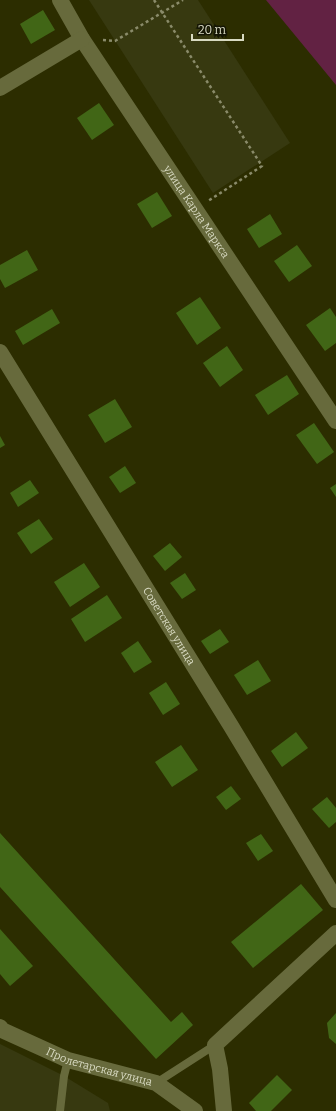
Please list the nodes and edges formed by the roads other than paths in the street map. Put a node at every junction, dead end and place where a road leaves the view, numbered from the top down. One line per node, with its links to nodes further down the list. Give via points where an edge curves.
1 (60, 0): 2 (street, улица Карла Маркса)
2 (82, 40): 3 (street); 5 (street, улица Карла Маркса)
3 (0, 88)
4 (0, 352): 6 (street, Советская улица)
5 (336, 421)
6 (336, 900)
7 (336, 933): 9 (street)
8 (0, 1027): 10 (street, Пролетарская улица)
9 (215, 1045): 11 (lane); 14 (street)
10 (68, 1060): 11 (street, Пролетарская улица); 12 (lane)
11 (156, 1083): 13 (street, Пролетарская улица)
12 (60, 1111)
13 (195, 1111)
14 (224, 1111)

